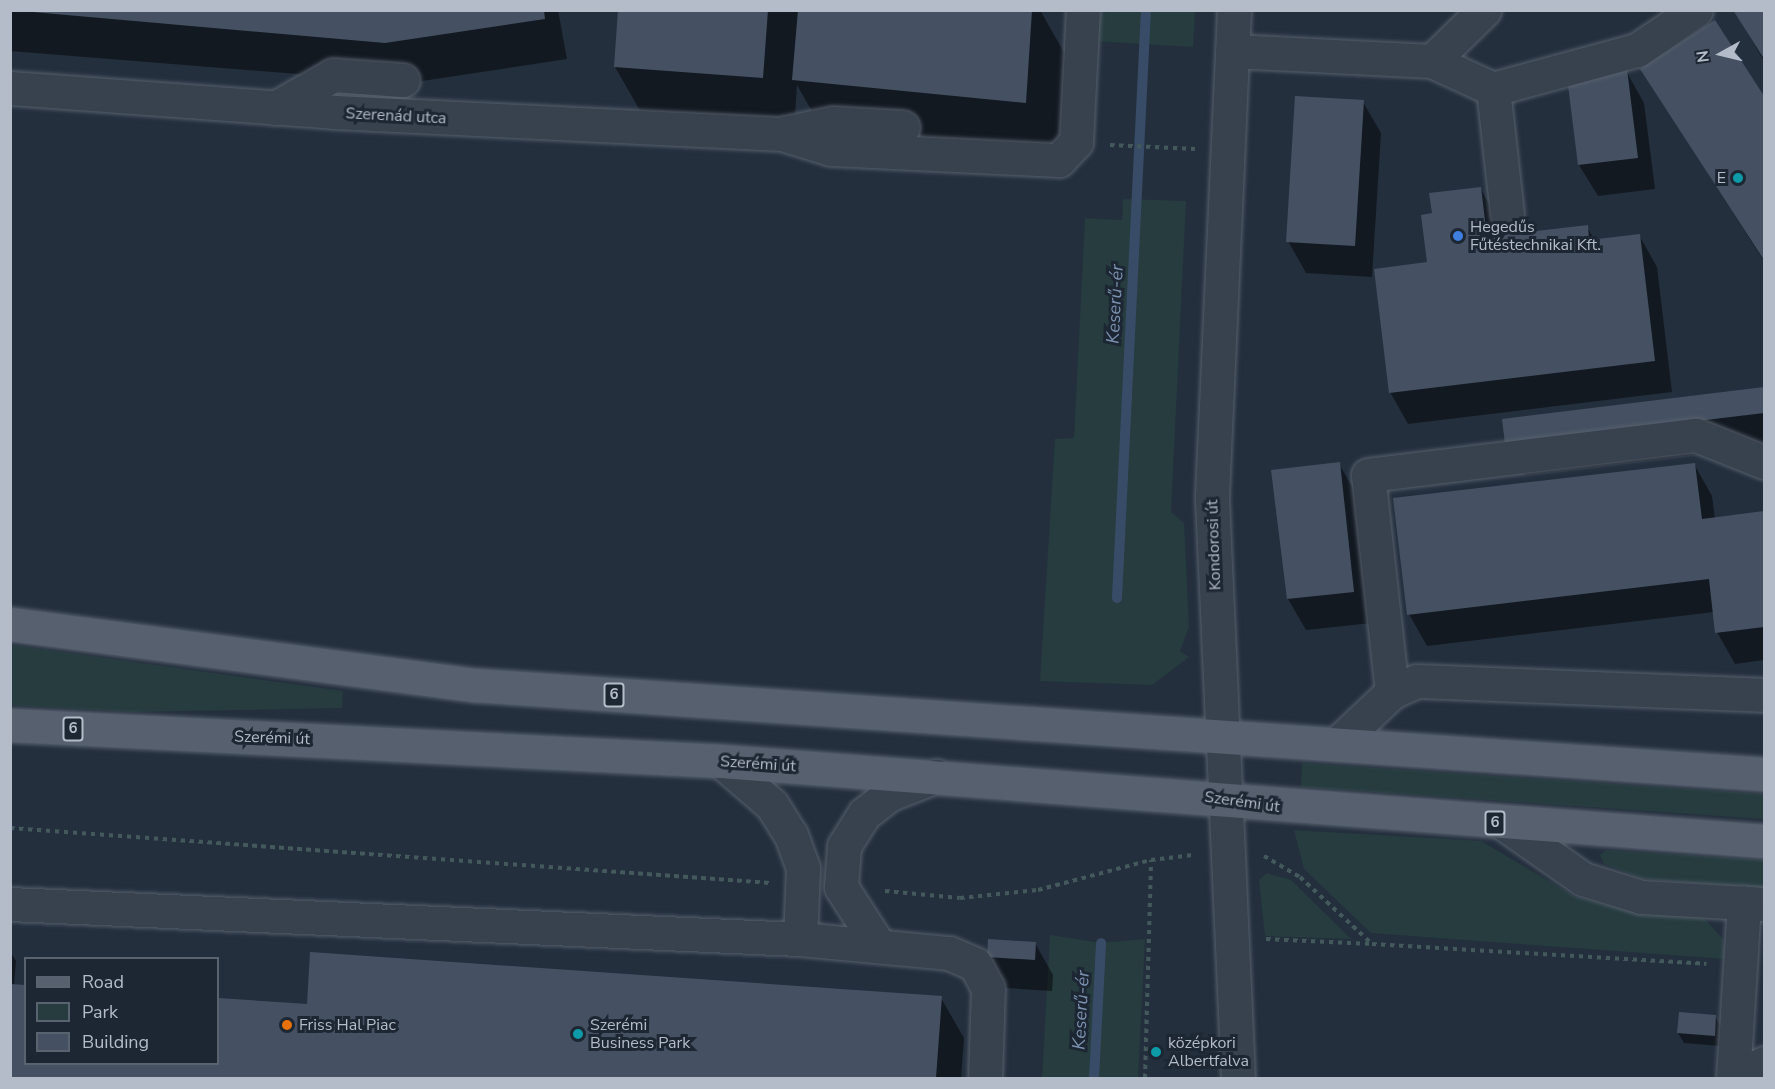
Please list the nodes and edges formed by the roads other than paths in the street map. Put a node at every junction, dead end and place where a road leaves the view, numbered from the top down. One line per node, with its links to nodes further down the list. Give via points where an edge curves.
1 (1083, 10): 12 (street, via 1076,142 1059,160 978,160 831,149)
2 (1234, 10): 5 (street, Kondorosi út)
3 (1484, 10): 6 (street)
4 (1696, 10): 9 (street, via 1637,50)
5 (1233, 51): 6 (street); 19 (street, Kondorosi út, via 1212,498)
6 (1432, 61): 9 (street)
7 (403, 80): 10 (street, via 333,75)
8 (10, 88): 10 (street, Szerenád utca)
9 (1492, 90): 13 (street)
10 (275, 108): 12 (street, Szerenád utca)
11 (903, 127): 12 (street, via 832,123)
12 (782, 134)
13 (1507, 214)
14 (1764, 462): 16 (street, via 1696,435 1368,475)
15 (10, 624): 19 (main road, 6, via 475,685)
16 (1392, 692): 17 (street, via 1417,681 1443,679); 20 (street)
17 (1764, 695)
18 (10, 725): 21 (main road, Szerémi út / 6)
19 (1221, 738): 20 (main road, 6); 24 (street, Kondorosi út)
20 (1337, 744): 22 (main road, 6)
21 (721, 761): 23 (main road, Szerémi út / 6); 29 (street, via 772,805 791,835 803,885)
22 (1764, 774)
23 (936, 776): 24 (main road, Szerémi út / 6); 30 (street, via 888,795 864,814 844,846 842,887)
24 (1225, 800): 25 (main road, Szerémi út / 6); 33 (street, Kondorosi út)
25 (1503, 823): 26 (main road, Szerémi út / 6); 27 (street, via 1583,879 1641,897)
26 (1764, 841)
27 (1754, 903): 34 (street, via 1741,966)
28 (10, 904): 29 (street)
29 (800, 939): 30 (street)
30 (879, 946): 32 (street, via 949,952 975,964 990,1001)
31 (1764, 1063): 34 (street)
32 (985, 1078)
33 (1238, 1078)
34 (1734, 1078)

